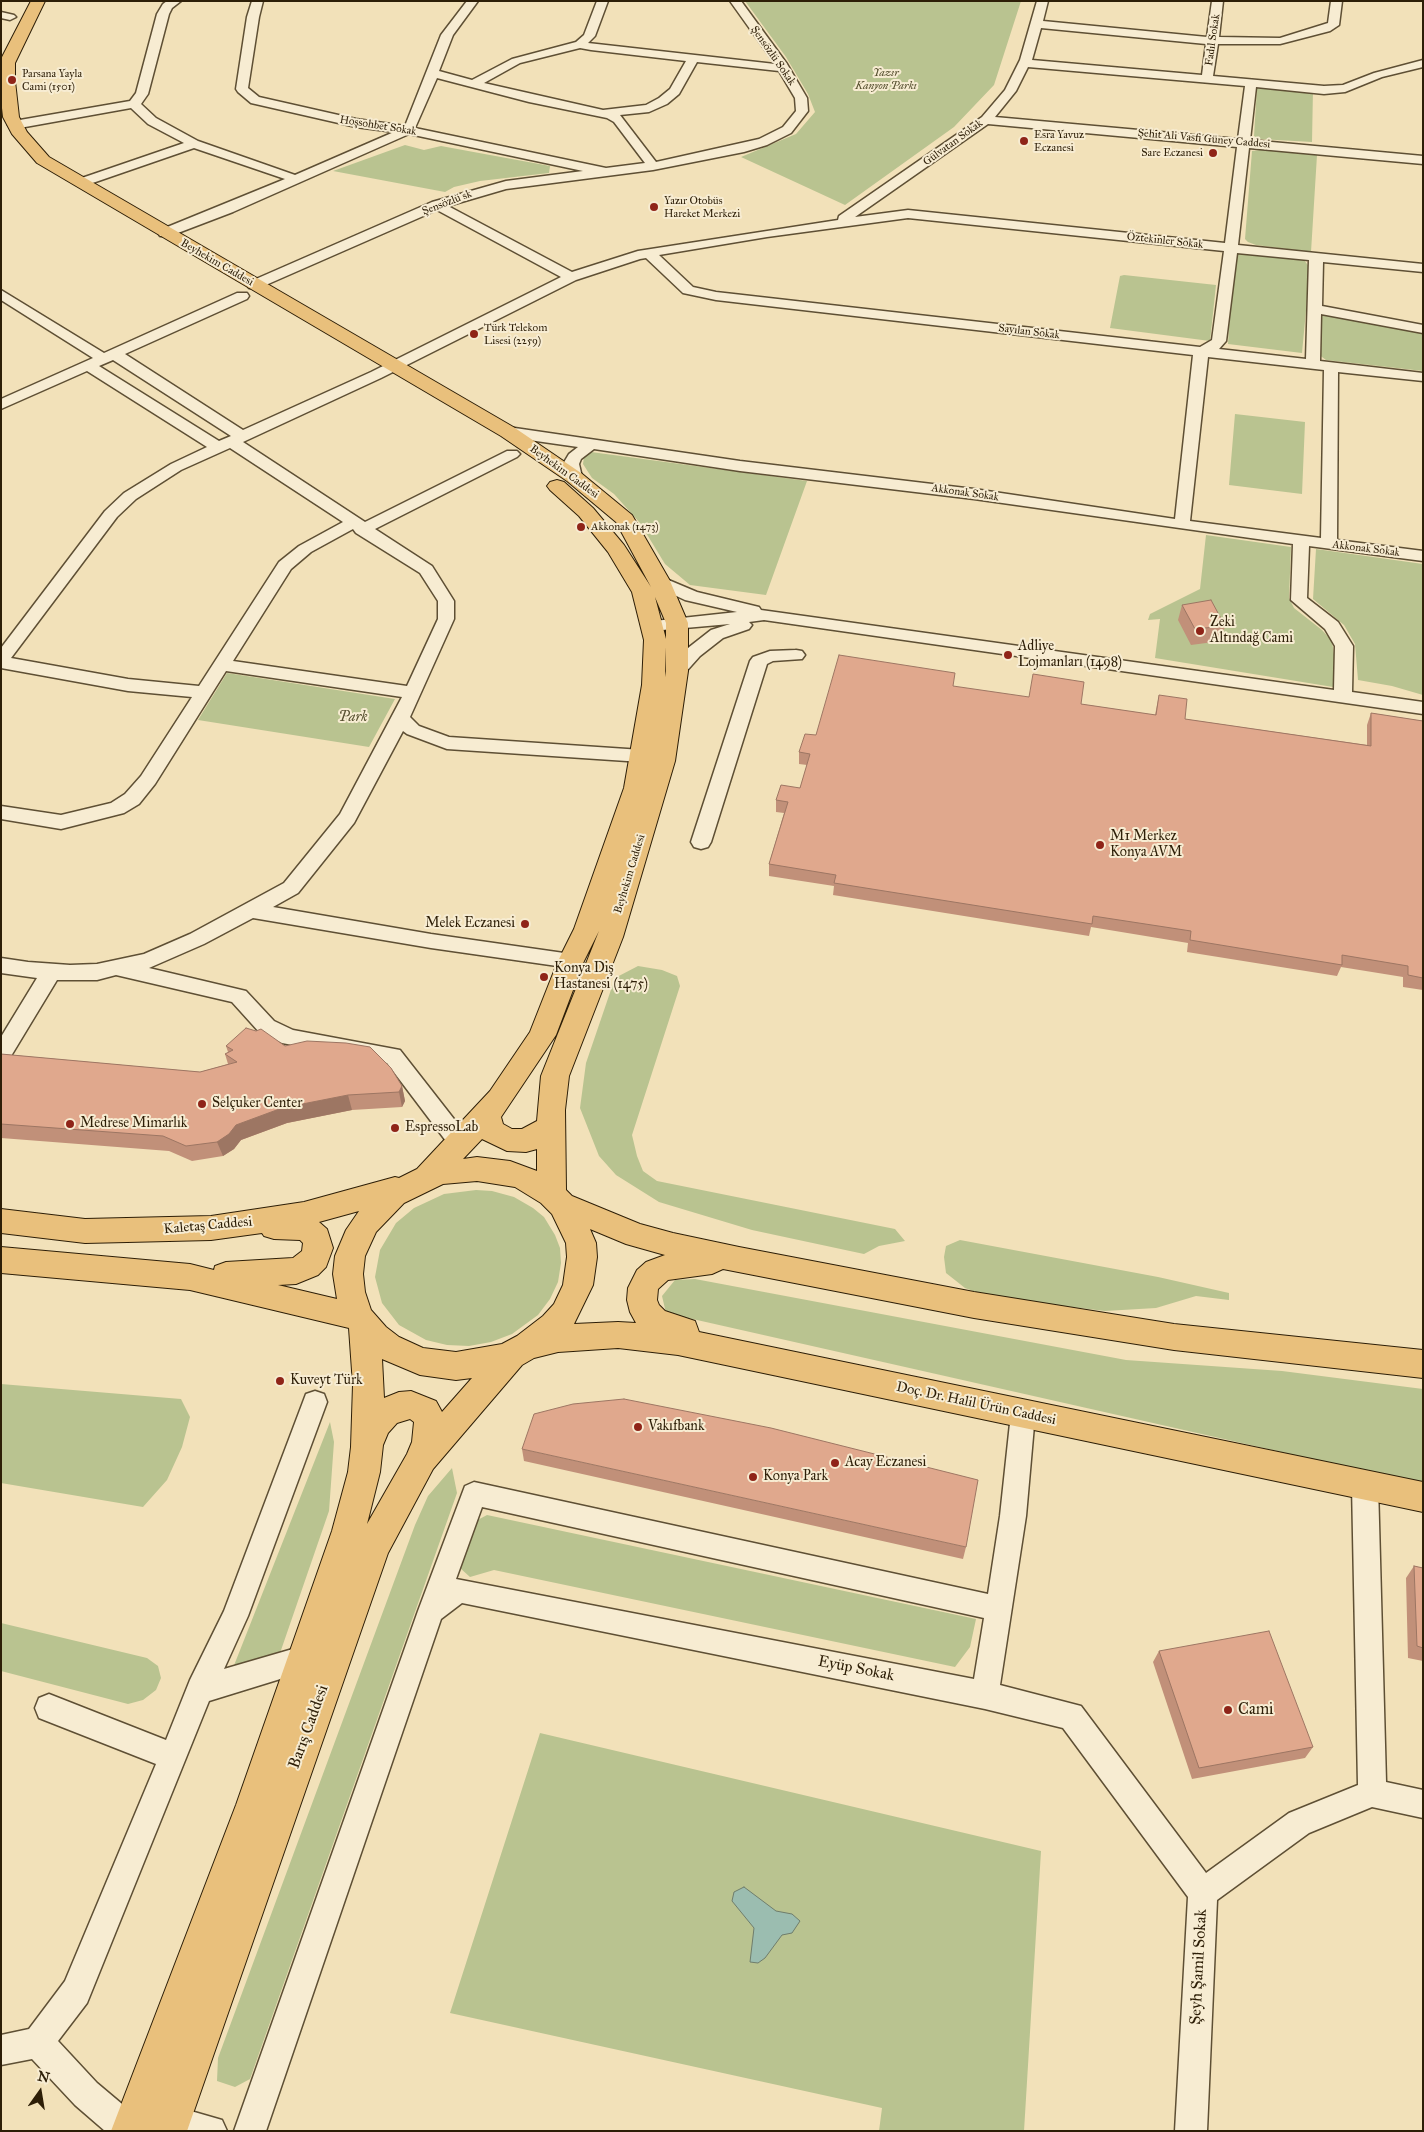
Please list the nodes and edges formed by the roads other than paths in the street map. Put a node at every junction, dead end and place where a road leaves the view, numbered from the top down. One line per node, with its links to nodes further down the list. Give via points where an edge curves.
1 (19, 1): 11 (main road)
2 (38, 1): 27 (main road, Beyhekim Caddesi, via 7,62 8,99)
3 (176, 1): 24 (street, via 167,6 163,14 142,94)
4 (258, 1): 28 (street, Hoşsohbet Sokak, via 242,89 255,100 282,107)
5 (473, 1): 20 (street, via 447,35)
6 (603, 1): 15 (street, via 589,36)
7 (735, 1): 19 (street, Şensözlü Sokak)
8 (1042, 1): 12 (street, Gülvatan Sokak)
9 (1218, 1): 14 (street, Fadıl Sokak)
10 (1337, 1): 14 (street, via 1333,25 1326,29 1289,40)
11 (6, 16): 13 (main road)
12 (1036, 24): 14 (street); 17 (street, Gülvatan Sokak)
13 (1, 34)
14 (1212, 41): 21 (street, Fadıl Sokak)
15 (580, 44): 16 (street); 22 (street, via 516,61)
16 (693, 59): 19 (street); 25 (street, via 676,91 663,101 649,108)
17 (1024, 64): 21 (street); 26 (street, Gülvatan Sokak, via 1010,91)
18 (1421, 65): 23 (street, via 1378,75 1345,88 1324,90)
19 (783, 68): 29 (street, Şensözlü Sokak, via 801,98 802,112 794,124)
20 (432, 73): 22 (street); 28 (street)
21 (1208, 79): 23 (street)
22 (475, 83): 25 (street)
23 (1251, 83): 31 (street)
24 (134, 104): 27 (street); 32 (street, via 152,121)
25 (604, 113): 34 (street, via 618,118)
26 (986, 120): 31 (street, Şehit Ali Vasfi Güney Caddesi); 39 (street, Gülvatan Sokak, via 851,217)
27 (14, 124): 37 (main road, Beyhekim Caddesi, via 43,160)
28 (408, 130): 35 (street, Hoşsohbet Sokak); 36 (street)
29 (780, 135): 34 (street, Şensözlü sk, via 744,148)
30 (4, 141): 46 (main road, Beyhekim Caddesi, via 24,162 53,184)
31 (1245, 142): 33 (street, Şehit Ali Vasfi Güney Caddesi); 41 (street)
32 (194, 144): 36 (street); 37 (street)
33 (1423, 160)
34 (653, 166): 35 (street, Şensözlü sk)
35 (605, 172): 38 (street, Şensözlü sk, via 506,185)
36 (296, 179): 40 (street, via 228,210)
37 (81, 183): 40 (main road, Beyhekim Caddesi)
38 (438, 205): 45 (street); 46 (street, Şensözlü sk)
39 (835, 224): 41 (street, Öztekinler Sokak, via 908,214); 42 (street, Öztekinler Sokak)
40 (165, 233): 46 (main road, Beyhekim Caddesi)
41 (1230, 248): 43 (street, Öztekinler Sokak); 51 (street, via 1218,341 1215,346)
42 (650, 254): 45 (street, Öztekinler Sokak); 51 (street, Sayılan Sokak, via 688,290 716,296)
43 (1316, 256): 44 (street, Öztekinler Sokak); 49 (street)
44 (1423, 268)
45 (571, 277): 56 (street, Öztekinler Sokak)
46 (248, 290): 48 (main road, Beyhekim Caddesi); 52 (street, Şensözlü sk); 56 (main road, Beyhekim Caddesi)
47 (1, 294): 52 (street)
48 (258, 306)
49 (1314, 309): 50 (street); 53 (street)
50 (1423, 329)
51 (1201, 352): 53 (street, Sayılan Sokak); 63 (street)
52 (109, 356): 54 (street, Şensözlü sk); 59 (street)
53 (1313, 364): 55 (street, Sayılan Sokak)
54 (89, 366): 58 (street, Şensözlü sk); 59 (street)
55 (1331, 366): 57 (street, Sayılan Sokak); 66 (street)
56 (376, 369): 59 (street, Öztekinler Sokak); 60 (main road, Beyhekim Caddesi)
57 (1423, 377)
58 (1, 405)
59 (231, 442): 64 (street); 73 (street, Öztekinler Sokak, via 176,467 130,496 111,514)
60 (510, 443): 61 (street, Akkonak Sokak); 62 (main road, Beyhekim Caddesi); 64 (street); 71 (main road, Beyhekim Caddesi, via 586,512 617,549 643,592)
61 (590, 445): 62 (street, via 574,456 571,464); 63 (street, Akkonak Sokak)
62 (574, 477): 68 (main road, Beyhekim Caddesi, via 625,519)
63 (1182, 524): 65 (street, Akkonak Sokak)
64 (358, 526): 74 (street, via 305,549 285,566); 77 (street, via 426,570 446,600 446,619)
65 (1301, 540): 66 (street, Akkonak Sokak); 78 (street, via 1299,600 1332,626 1344,646)
66 (1329, 544): 67 (street, Akkonak Sokak)
67 (1423, 556)
68 (659, 581): 69 (street, via 691,596); 70 (main road, Beyhekim Caddesi)
69 (764, 615): 70 (street); 75 (street, via 716,634); 78 (street)
70 (677, 623): 71 (street); 75 (main road, Beyhekim Caddesi)
71 (651, 626): 81 (main road, Beyhekim Caddesi, via 655,640 653,684)
72 (796, 655): 83 (street, via 770,656 759,661)
73 (1, 661): 76 (street, via 128,685)
74 (222, 665): 76 (street); 77 (street)
75 (677, 671): 91 (main road, Beyhekim Caddesi, via 660,770 610,937 556,1076)
76 (205, 692): 82 (street, via 148,780 132,799 117,808 61,822)
77 (412, 693): 80 (street)
78 (1344, 696): 79 (street)
79 (1423, 708)
80 (401, 718): 81 (street, via 413,730 447,742); 84 (street, via 347,818 291,888)
81 (642, 756): 85 (main road, Beyhekim Caddesi, via 636,788 587,929)
82 (1, 812)
83 (701, 842)
84 (250, 910): 85 (street, via 422,940); 87 (street, via 197,940 148,961)
85 (571, 961): 90 (main road, Beyhekim Caddesi, via 542,1035)
86 (1, 965): 88 (street)
87 (115, 968): 88 (street, via 97,972); 92 (street, via 239,996 267,1027 289,1037 393,1056)
88 (51, 972): 89 (street)
89 (1, 1055)
90 (487, 1114): 91 (main road, via 487,1122 493,1132 507,1140 526,1141); 92 (main road, Beyhekim Caddesi)
91 (550, 1127): 94 (main road, Beyhekim Caddesi)
92 (460, 1143): 93 (main road, Beyhekim Caddesi)
93 (419, 1181): 94 (main road, Kaletaş Caddesi, via 460,1170 494,1170 525,1179); 96 (main road, Kaletaş Caddesi, via 304,1214); 100 (main road, Beyhekim Caddesi, via 378,1208 356,1239 348,1274 350,1292)
94 (557, 1200): 98 (main road, via 636,1235); 101 (main road, via 570,1217 581,1243 578,1285 564,1313 542,1336)
95 (1, 1221): 96 (main road, Kaletaş Caddesi, via 85,1231)
96 (211, 1228): 99 (main road, via 300,1228 317,1238 318,1248 315,1258 296,1271)
97 (1, 1260): 99 (main road)
98 (739, 1260): 102 (main road, via 689,1263 657,1271 643,1288 642,1300 645,1312 655,1321 713,1338); 103 (main road, via 1120,1330)
99 (190, 1277): 100 (main road)
100 (361, 1321): 101 (main road, Doç. Dr. Halil Ürün Caddesi, via 388,1347 438,1365 475,1365); 106 (main road, Barış Caddesi, via 370,1385)
101 (519, 1350): 102 (main road, Doç. Dr. Halil Ürün Caddesi, via 591,1336 638,1336); 107 (main road, Barış Caddesi)
102 (755, 1357): 105 (main road, Doç. Dr. Halil Ürün Caddesi)
103 (1423, 1364)
104 (315, 1402): 113 (street, via 234,1616)
105 (1023, 1414): 108 (main road, Doç. Dr. Halil Ürün Caddesi); 110 (street, via 1013,1516)
106 (367, 1447): 107 (main road, via 376,1424 386,1413 399,1406 411,1405 425,1411 430,1421); 112 (main road, Barış Caddesi, via 349,1531)
107 (422, 1459): 122 (main road, Barış Caddesi, via 372,1550)
108 (1365, 1485): 109 (main road, Doç. Dr. Halil Ürün Caddesi); 117 (street)
109 (1423, 1497)
110 (998, 1609): 111 (street, via 474,1494); 114 (street)
111 (431, 1611): 114 (street, Eyüp Sokak, via 459,1590); 125 (street)
112 (303, 1659): 113 (street); 123 (main road, Barış Caddesi, via 254,1805)
113 (200, 1690): 116 (street)
114 (986, 1695): 119 (street, Eyüp Sokak, via 1071,1716)
115 (49, 1708): 116 (street)
116 (174, 1757): 120 (street, via 76,1992)
117 (1372, 1793): 118 (street); 119 (street, Şeyh Şamil Sokak, via 1299,1823)
118 (1423, 1804)
119 (1203, 1893): 126 (street, Şeyh Şamil Sokak)
120 (38, 2042): 121 (street); 123 (street, via 86,2094)
121 (1, 2050)
122 (168, 2126): 124 (street)
123 (130, 2131)
124 (211, 2131)
125 (250, 2131)
126 (1191, 2131)

